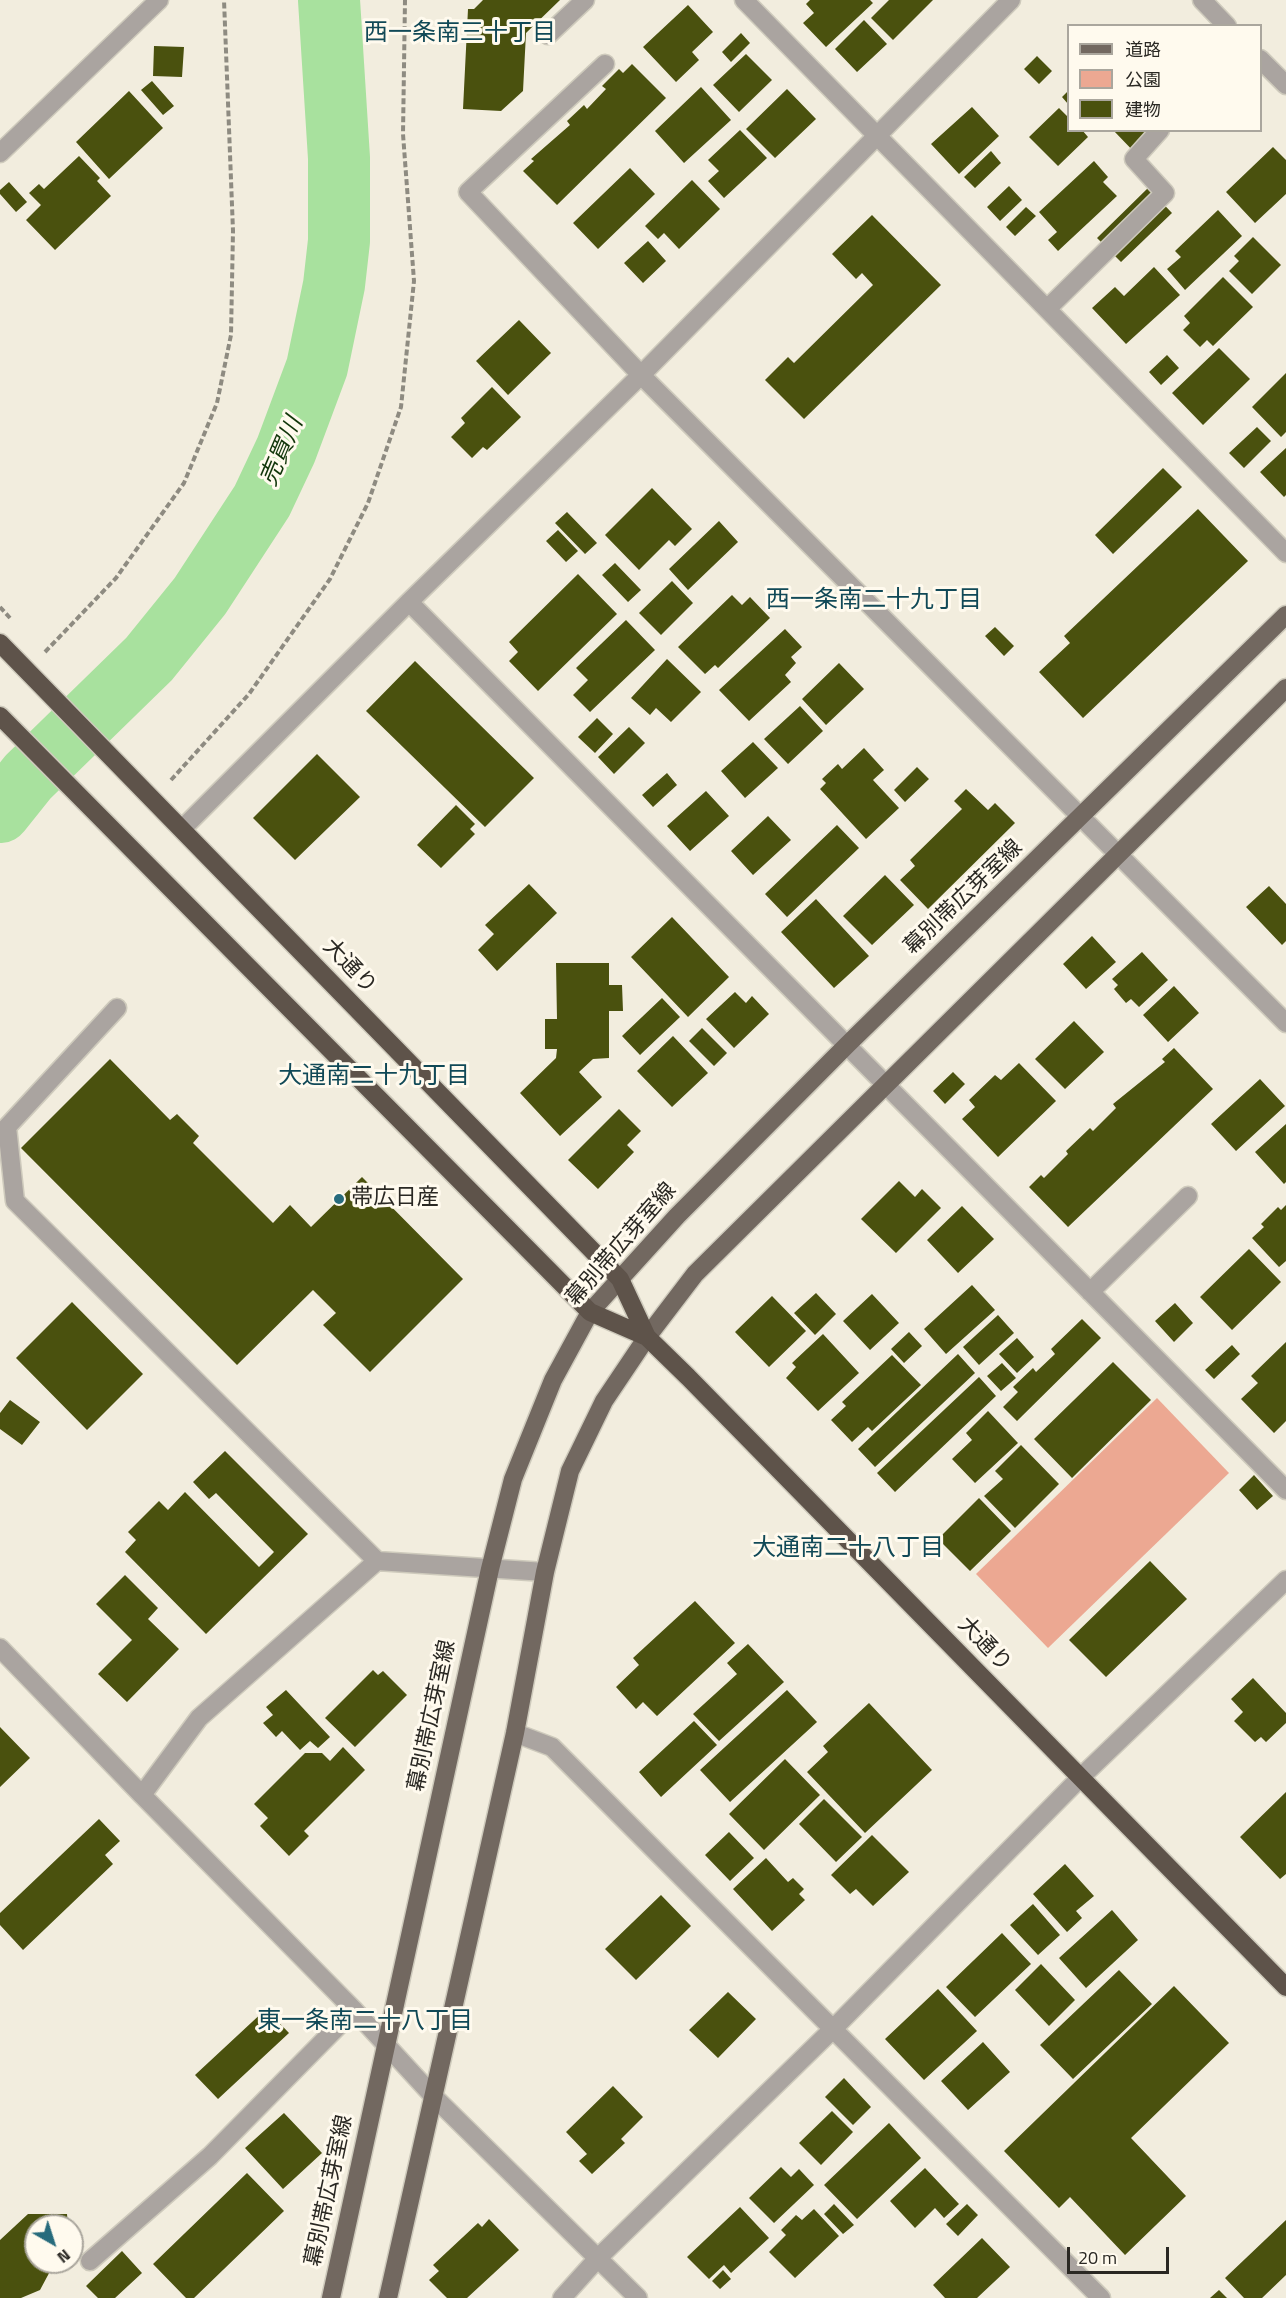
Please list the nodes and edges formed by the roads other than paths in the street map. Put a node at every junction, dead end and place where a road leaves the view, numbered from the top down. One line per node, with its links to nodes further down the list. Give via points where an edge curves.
1 (585, 0): 7 (street)
2 (744, 0): 12 (street)
3 (1011, 0): 12 (street)
4 (1202, 0): 6 (street)
5 (146, 4): 13 (street)
6 (1225, 24)
7 (548, 35)
8 (1262, 61): 10 (street)
9 (605, 64): 15 (street, via 468,192)
10 (1286, 85)
11 (1158, 132): 14 (street, via 1134,159 1165,193)
12 (878, 135): 14 (street); 15 (street)
13 (0, 153)
14 (1048, 308): 16 (street)
15 (641, 375): 17 (street); 22 (street)
16 (1286, 553)
17 (409, 602): 23 (street); 27 (street)
18 (1286, 615): 22 (main road, 幕別帯広芽室線)
19 (0, 643): 23 (highway, 大通り)
20 (1286, 688): 24 (main road)
21 (0, 716): 32 (highway, 大通り)
22 (1082, 817): 24 (street); 27 (main road, 幕別帯広芽室線)
23 (182, 829): 30 (highway, 大通り)
24 (1119, 854): 26 (street); 28 (main road)
25 (117, 1008): 35 (street, via 7,1127 15,1201)
26 (1286, 1023)
27 (847, 1045): 28 (street); 30 (main road, 幕別帯広芽室線)
28 (886, 1084): 31 (street); 33 (main road, via 695,1274)
29 (1188, 1196): 31 (street)
30 (620, 1279): 32 (main road, 幕別帯広芽室線); 33 (highway, 大通り)
31 (1090, 1292): 34 (street)
32 (590, 1312): 33 (highway, 大通り); 36 (main road, 幕別帯広芽室線, via 553,1380 513,1479)
33 (646, 1337): 37 (main road, via 604,1401 570,1471); 41 (highway, 大通り)
34 (1286, 1490)
35 (377, 1561): 36 (street); 42 (street, via 199,1718)
36 (490, 1569): 37 (street); 46 (main road, 幕別帯広芽室線)
37 (545, 1572): 40 (main road)
38 (1286, 1580): 41 (street)
39 (0, 1647): 42 (street)
40 (515, 1733): 45 (street, via 552,1747); 47 (main road)
41 (1080, 1778): 43 (highway, 大通り); 45 (street)
42 (142, 1795): 44 (street)
43 (1286, 1987)
44 (354, 2010): 46 (street); 49 (street, via 210,2156)
45 (834, 2028): 48 (street); 54 (street)
46 (386, 2045): 47 (street); 50 (main road, 幕別帯広芽室線)
47 (434, 2097): 48 (street); 51 (main road)
48 (598, 2258): 52 (street); 53 (street)
49 (90, 2261)
50 (331, 2298)
51 (388, 2298)
52 (562, 2298)
53 (638, 2298)
54 (1101, 2298)

